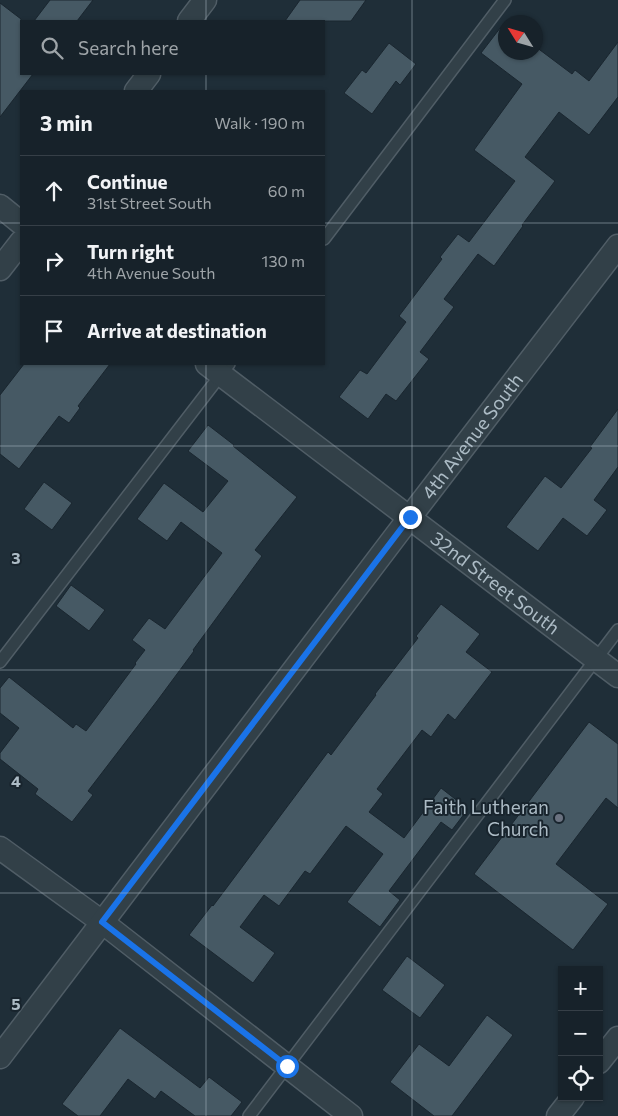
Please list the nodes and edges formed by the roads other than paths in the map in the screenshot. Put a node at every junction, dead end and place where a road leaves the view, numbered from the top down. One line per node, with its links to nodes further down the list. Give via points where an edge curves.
1 (205, 0): 3 (street)
2 (505, 0): 8 (lane)
3 (190, 20)
4 (148, 75): 5 (street)
5 (137, 90)
6 (0, 206): 7 (street)
7 (20, 222)
8 (325, 237)
9 (20, 243): 11 (street)
10 (618, 246): 13 (street, 4th Avenue South)
11 (0, 269)
12 (219, 367): 13 (street, 32nd Street South); 16 (lane)
13 (410, 517): 15 (street, 32nd Street South); 19 (street, 4th Avenue South)
14 (618, 630): 15 (lane)
15 (596, 659): 17 (street, 32nd Street South); 23 (lane)
16 (0, 662)
17 (618, 676)
18 (0, 848): 19 (street)
19 (102, 922): 21 (street, 4th Avenue South); 23 (street)
20 (618, 1038): 22 (street)
21 (0, 1057)
22 (603, 1057)
23 (287, 1066): 25 (lane); 26 (street)
24 (570, 1101): 27 (street)
25 (249, 1116)
26 (351, 1116)
27 (558, 1116)

